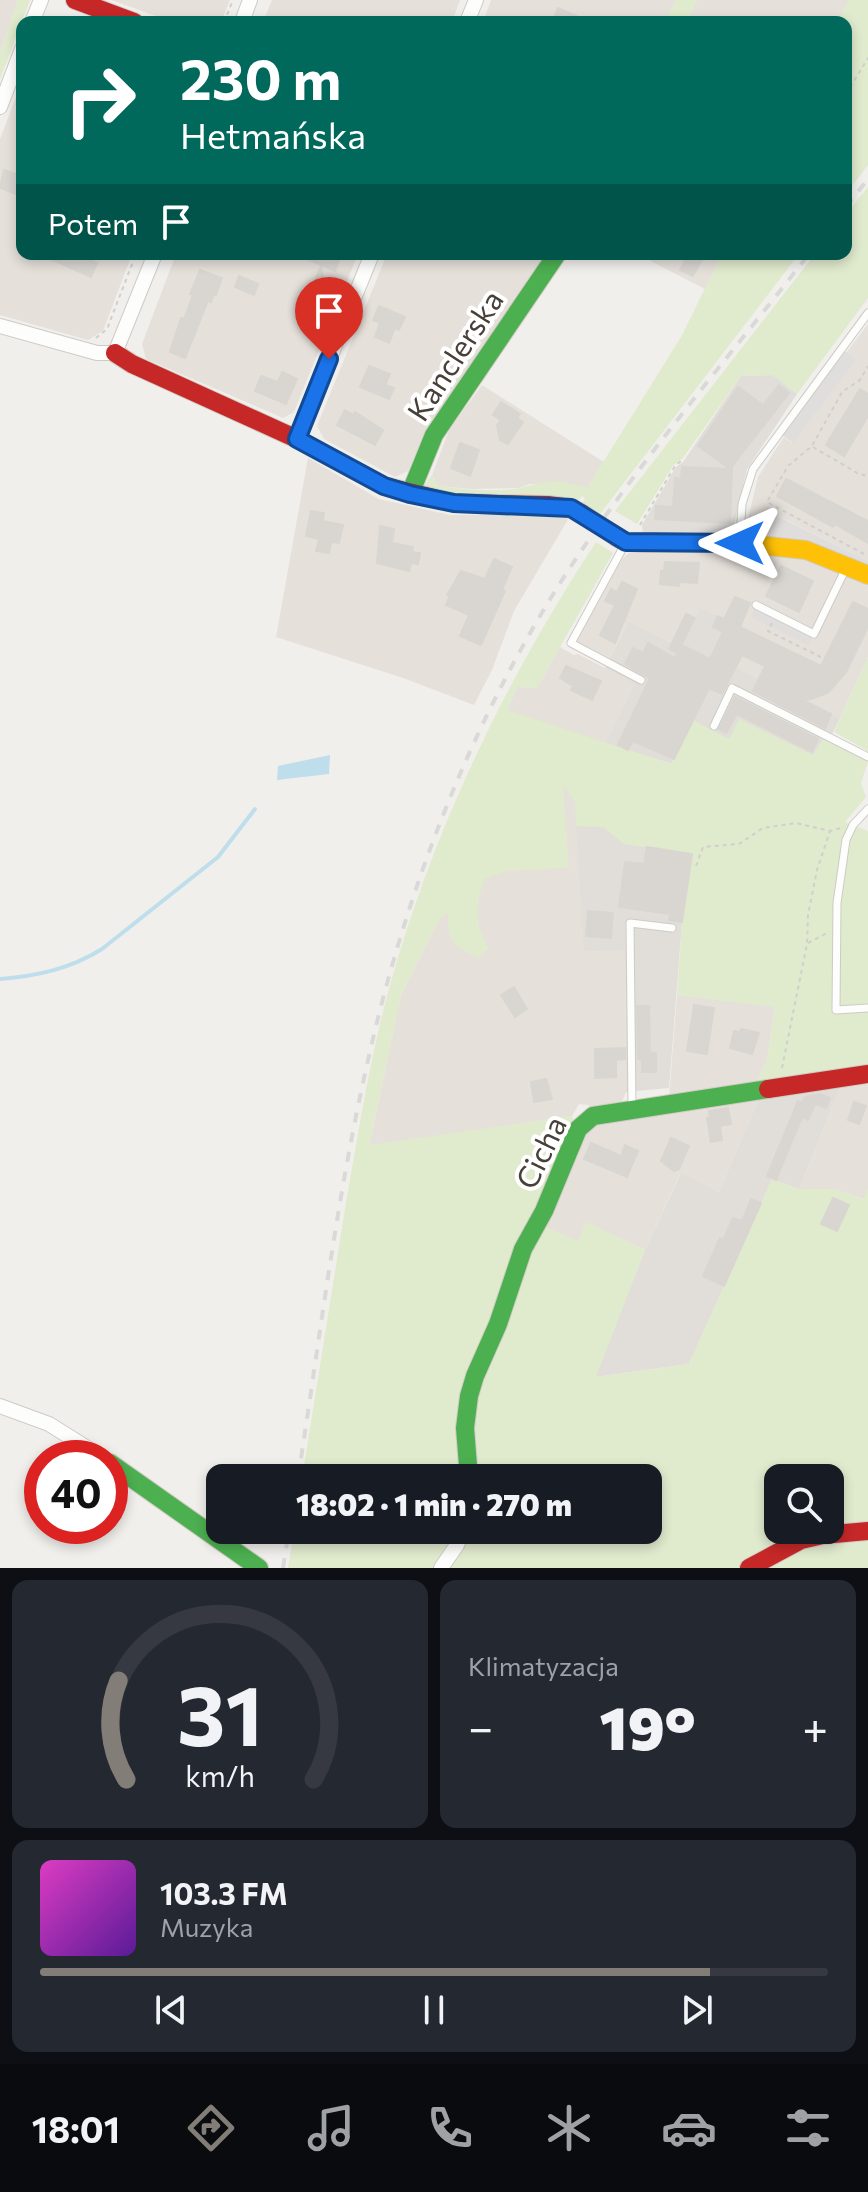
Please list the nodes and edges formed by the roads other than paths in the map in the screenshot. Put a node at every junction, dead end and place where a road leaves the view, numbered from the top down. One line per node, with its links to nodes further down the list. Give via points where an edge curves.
1 (75, 0): 2 (street)
2 (118, 16)
3 (16, 65): 4 (street)
4 (0, 107)
5 (151, 260): 10 (street)
6 (370, 260): 11 (street)
7 (553, 260): 12 (street, Kanclerska, via 434,435)
8 (868, 313): 14 (lane, via 753,469 742,504)
9 (0, 326): 10 (street)
10 (98, 351): 11 (street)
11 (297, 439): 12 (street, via 384,486)
12 (410, 494): 13 (street, bridge, via 454,503 571,508)
13 (629, 541): 14 (street); 18 (lane, via 571,643)
14 (740, 543): 15 (street, via 806,550)
15 (847, 567): 16 (street); 17 (lane, via 814,634)
16 (868, 575)
17 (756, 605)
18 (641, 680)
19 (714, 726): 20 (lane, via 732,688)
20 (868, 757)
21 (868, 809): 22 (lane)
22 (856, 823): 23 (lane); 25 (lane, via 846,840 837,903 836,1010)
23 (868, 824)
24 (672, 928): 27 (lane, via 630,923)
25 (868, 1008)
26 (868, 1074): 27 (street, Cicha)
27 (632, 1110): 30 (street, Cicha, via 593,1116 578,1129 523,1249 475,1376 465,1428)
28 (0, 1406): 29 (street)
29 (74, 1440)
30 (468, 1464)
31 (128, 1476): 34 (street)
32 (868, 1531): 36 (street, via 801,1540)
33 (457, 1544): 35 (street)
34 (259, 1568)
35 (441, 1568)
36 (749, 1568)

